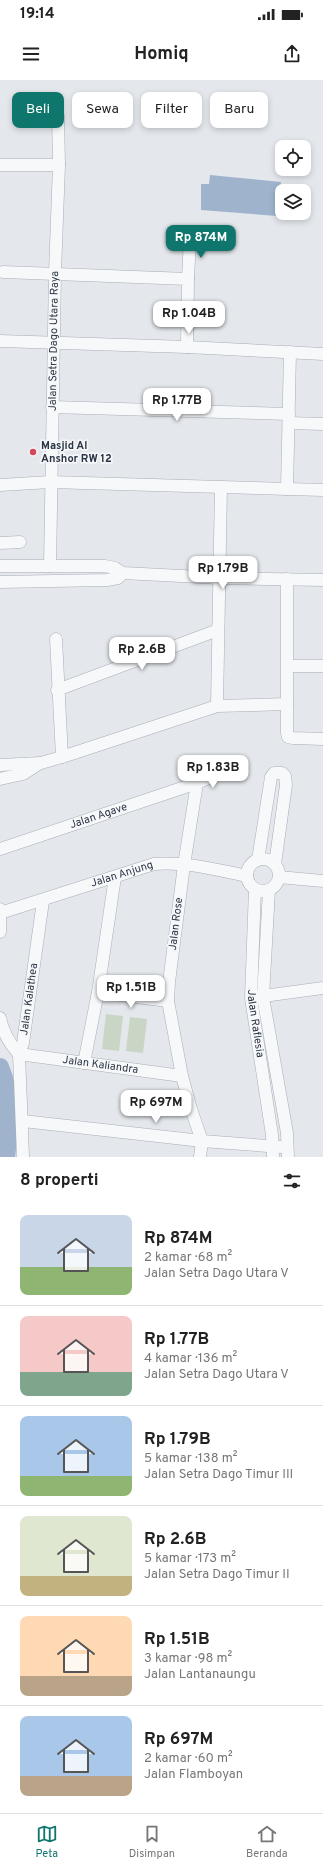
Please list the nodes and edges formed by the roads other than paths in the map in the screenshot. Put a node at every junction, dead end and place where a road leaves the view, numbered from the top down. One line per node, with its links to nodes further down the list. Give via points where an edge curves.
1 (58, 128): 3 (street, Jalan Setra Dago Utara Raya)
2 (0, 165): 3 (street)
3 (59, 165): 6 (street, Jalan Setra Dago Utara Raya)
4 (190, 238): 7 (street)
5 (3, 272): 6 (street)
6 (55, 273): 7 (street); 9 (street, Jalan Setra Dago Utara Raya)
7 (188, 279): 10 (street)
8 (0, 341): 9 (street)
9 (54, 342): 10 (street); 13 (street, Jalan Setra Dago Utara Raya)
10 (187, 347): 11 (street)
11 (290, 352): 12 (street); 14 (street)
12 (323, 354)
13 (52, 406): 14 (street); 16 (street, Jalan Setra Dago Utara Raya)
14 (289, 418): 15 (street); 19 (street)
15 (323, 424)
16 (50, 482): 17 (street); 18 (street); 24 (street, Jalan Setra Dago Utara Raya)
17 (0, 485)
18 (221, 488): 19 (street); 26 (street)
19 (287, 489): 20 (street)
20 (323, 490)
21 (20, 542): 22 (street)
22 (0, 543)
23 (0, 566): 24 (street)
24 (50, 566): 25 (street, via 105,566)
25 (123, 573): 26 (street); 29 (street, via 118,578 108,580)
26 (220, 578): 27 (street); 30 (street)
27 (286, 579): 28 (street); 32 (street)
28 (323, 580)
29 (0, 582)
30 (218, 630): 34 (street); 36 (street)
31 (56, 639): 34 (street)
32 (288, 666): 33 (street); 35 (street)
33 (323, 666)
34 (57, 690): 38 (street)
35 (287, 704): 36 (street); 37 (street, via 288,737)
36 (217, 706): 38 (street)
37 (323, 739)
38 (62, 757): 39 (street)
39 (41, 763): 40 (street); 42 (street, via 23,774)
40 (0, 765)
41 (221, 774): 43 (street, Jalan Agave)
42 (0, 779)
43 (197, 783): 44 (street, Jalan Agave); 47 (street, Jalan Rose)
44 (0, 849)
45 (258, 860): 46 (street, via 264,859); 46 (street, via 271,777 274,773 282,773 286,785); 48 (street, via 252,863)
46 (275, 864): 49 (street)
47 (184, 865): 48 (street, Jalan Anjung); 50 (street, Jalan Anjung, via 154,864); 61 (street, Jalan Rose)
48 (247, 876): 52 (street)
49 (279, 877): 51 (street); 53 (street, via 276,885)
50 (115, 878): 54 (street, Jalan Anjung); 59 (street)
51 (323, 881)
52 (256, 889): 53 (street); 60 (street, Jalan Raflesia)
53 (269, 890): 60 (street, Jalan Raflesia)
54 (43, 901): 56 (street, Jalan Anjung); 63 (street, Jalan Kalathea, via 23,1043)
55 (0, 909): 56 (street)
56 (0, 914): 57 (street)
57 (0, 932)
58 (323, 988): 60 (street)
59 (98, 992): 61 (street); 64 (street)
60 (257, 997): 68 (street, Jalan Raflesia); 69 (street, Jalan Raflesia)
61 (168, 1001): 65 (street, Jalan Rose)
62 (0, 1018): 63 (street, Jalan Kalathea, via 4,1034)
63 (19, 1054): 64 (street, Jalan Kaliandra); 66 (street)
64 (84, 1063): 65 (street, Jalan Kaliandra)
65 (182, 1076): 67 (street, Jalan Rose)
66 (23, 1120): 67 (street); 70 (street)
67 (202, 1141): 68 (street); 71 (street, Jalan Rose)
68 (274, 1152): 69 (street)
69 (288, 1152)
70 (23, 1157)
71 (200, 1157)

